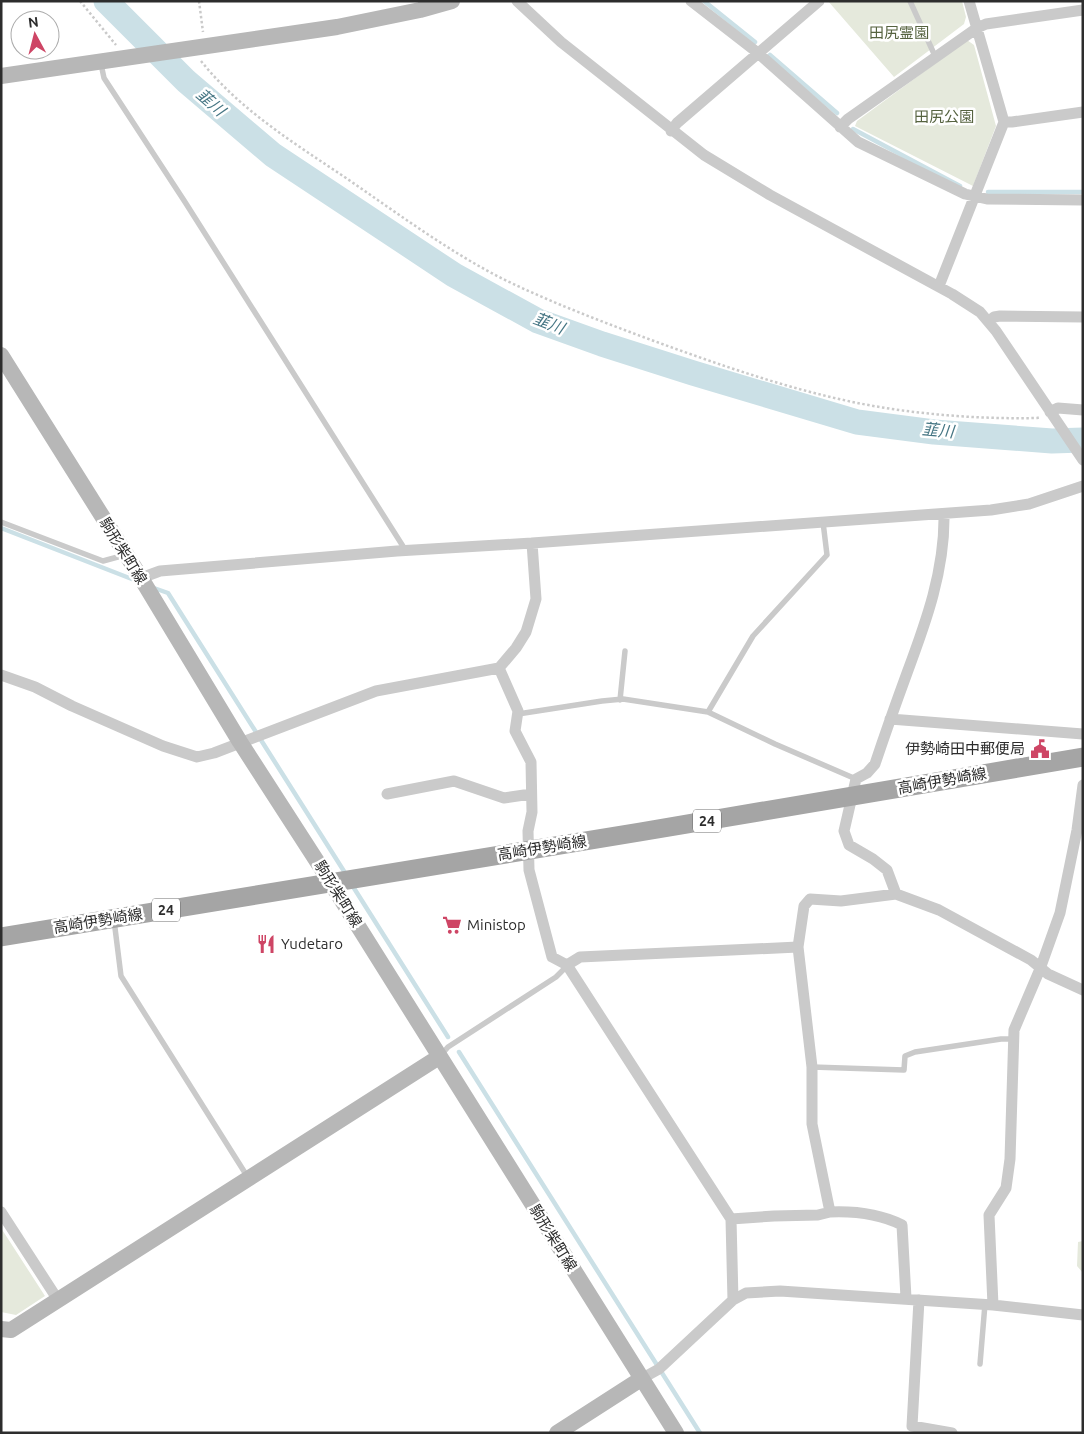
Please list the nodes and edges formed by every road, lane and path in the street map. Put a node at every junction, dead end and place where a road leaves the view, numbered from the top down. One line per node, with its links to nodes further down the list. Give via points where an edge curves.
1 (80, 1): 14 (path)
2 (199, 1): 11 (path)
3 (452, 1): 11 (main road, via 337,27)
4 (516, 1): 20 (street)
5 (691, 1): 12 (street)
6 (819, 1): 12 (street)
7 (910, 1): 13 (lane)
8 (969, 1): 10 (street)
9 (1083, 10): 10 (street)
10 (977, 28): 13 (street); 18 (street)
11 (201, 48): 14 (main road); 28 (path, via 201,62 224,88 276,131 449,247 502,278 583,315 701,358 853,402 983,418)
12 (758, 54): 19 (street); 20 (street)
13 (935, 56): 19 (street)
14 (126, 58): 15 (main road)
15 (100, 61): 16 (main road); 35 (lane, via 104,78)
16 (1, 76)
17 (1083, 112): 18 (street)
18 (1004, 122): 21 (street)
19 (840, 127): 21 (street, via 858,142)
20 (671, 131): 23 (street, via 770,195)
21 (974, 197): 22 (street); 23 (street)
22 (1083, 200)
23 (939, 286): 25 (street, via 971,305)
24 (1083, 316): 25 (street, via 1000,316)
25 (989, 321): 28 (street)
26 (1, 355): 36 (main road, 駒形柴町線)
27 (1083, 410): 28 (street, via 1058,408)
28 (1053, 417): 29 (street)
29 (1081, 457)
30 (1083, 486): 31 (street, via 1029,504)
31 (944, 514): 33 (street); 44 (street, via 940,568 930,608)
32 (1, 522): 36 (lane, via 103,561)
33 (824, 522): 34 (street); 42 (lane, via 827,555 753,636)
34 (532, 544): 35 (street); 39 (street, via 536,599 526,632)
35 (406, 551): 37 (street, via 160,571)
36 (126, 555): 37 (main road, 駒形柴町線)
37 (141, 578): 46 (main road, 駒形柴町線)
38 (624, 651): 41 (lane)
39 (499, 668): 43 (street); 46 (street, via 376,691)
40 (1, 675): 46 (street, via 35,687 163,746 197,757)
41 (620, 700): 42 (lane); 43 (lane)
42 (708, 712): 48 (lane)
43 (518, 714): 51 (street, via 515,731 531,762)
44 (890, 719): 45 (street); 48 (street, via 875,764)
45 (1083, 734)
46 (240, 742): 54 (main road, 駒形柴町線)
47 (1083, 757): 52 (main road, 高崎伊勢崎線 / 24)
48 (856, 779): 52 (street)
49 (1083, 785): 60 (street, via 1060,913)
50 (386, 794): 51 (street, via 454,781 504,798)
51 (531, 794): 53 (street)
52 (851, 797): 53 (main road, 高崎伊勢崎線 / 24); 55 (street, via 844,831 849,845 887,870)
53 (528, 850): 54 (main road, 高崎伊勢崎線 / 24); 59 (street, via 529,870 552,957)
54 (331, 883): 56 (main road, 高崎伊勢崎線 / 24); 63 (main road, 駒形柴町線)
55 (896, 894): 58 (street, via 841,901 810,899 804,906); 60 (street, via 939,910 1031,960)
56 (114, 918): 57 (main road, 高崎伊勢崎線 / 24); 65 (lane, via 121,976)
57 (1, 937)
58 (798, 947): 59 (street, via 580,957); 64 (street)
59 (567, 965): 63 (lane, via 556,977 448,1047); 68 (street)
60 (1040, 969): 61 (street); 62 (street)
61 (1083, 990)
62 (1013, 1039): 64 (lane, via 915,1052 905,1056 904,1070); 73 (street, via 1010,1159 1006,1188 989,1215)
63 (439, 1057): 65 (main road); 77 (main road, 駒形柴町線)
64 (812, 1067): 67 (street, via 812,1124)
65 (248, 1178): 70 (main road)
66 (1, 1212): 70 (street)
67 (830, 1212): 68 (street); 69 (street, via 881,1217 902,1225)
68 (731, 1219): 71 (street)
69 (906, 1298): 71 (street, via 780,1290 746,1293); 72 (street)
70 (58, 1300): 75 (main road, via 11,1330)
71 (733, 1300): 77 (street, via 659,1369)
72 (919, 1300): 73 (street); 80 (street, via 912,1426)
73 (989, 1304): 74 (street); 76 (lane)
74 (1083, 1315)
75 (1, 1329)
76 (980, 1364)
77 (641, 1379): 78 (main road); 79 (main road, 駒形柴町線)
78 (557, 1433)
79 (676, 1433)
80 (952, 1433)

